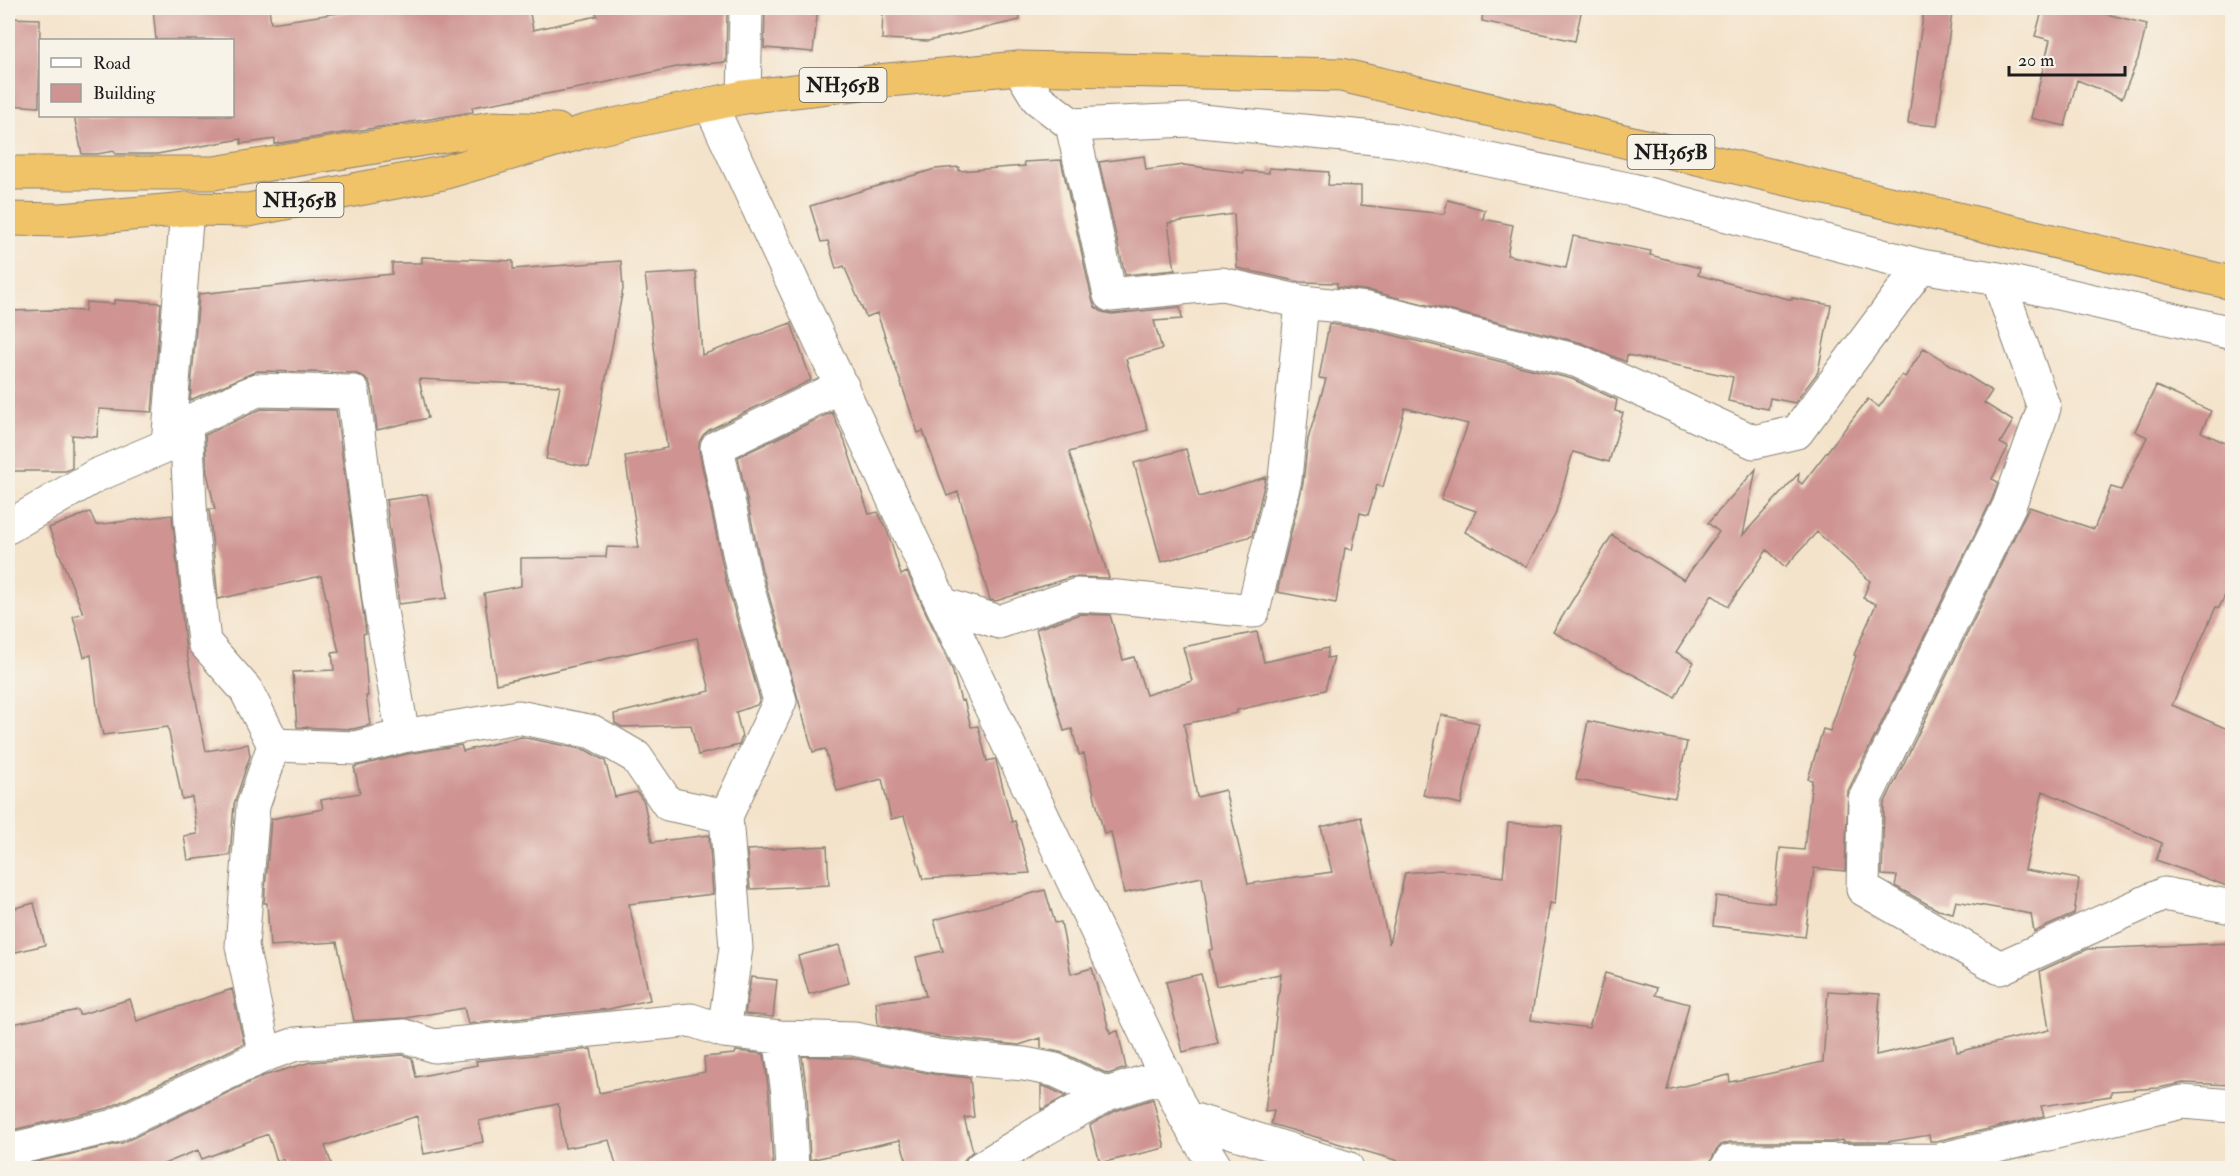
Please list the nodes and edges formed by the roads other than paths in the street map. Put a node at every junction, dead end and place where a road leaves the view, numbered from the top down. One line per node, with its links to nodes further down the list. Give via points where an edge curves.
1 (746, 8): 3 (street)
2 (1019, 68): 3 (highway, NH365B); 5 (street, via 1038,99); 12 (highway, NH365B, via 1341,75)
3 (744, 97): 4 (highway, NH365B)
4 (710, 105): 6 (highway, NH365B); 15 (street)
5 (1072, 125): 10 (street, via 1191,120 1395,140 1632,190); 13 (street, via 1110,295 1222,284)
6 (586, 130): 7 (highway, NH365B, via 492,128 214,173); 8 (highway, NH365B, via 431,176 248,210)
7 (8, 174)
8 (188, 209): 9 (highway, NH365B, via 62,220); 16 (street)
9 (8, 219)
10 (1921, 266): 11 (street); 13 (street, via 1797,432 1754,442 1578,361 1367,309)
11 (1998, 279): 14 (street); 22 (street, via 2044,408 2009,506 1865,799 1863,889 2000,968 2164,894)
12 (2232, 283)
13 (1302, 302): 18 (street, via 1285,479 1253,611 1077,595 999,622)
14 (2232, 333)
15 (842, 386): 18 (street); 21 (street, via 717,447 744,576 780,701)
16 (177, 434): 17 (street); 19 (street, via 257,390 353,392 379,598); 20 (street, via 204,642 246,690)
17 (8, 527)
18 (942, 604): 26 (street)
19 (403, 736): 20 (street, via 355,748); 21 (street, via 519,717 592,732 636,757 669,804)
20 (274, 745): 25 (street, via 254,806 242,946)
21 (726, 816): 23 (street, via 736,948)
22 (2232, 907)
23 (724, 1031): 24 (street); 25 (street, via 691,1020 434,1046 405,1036 307,1043)
24 (780, 1037): 27 (street, via 854,1039 937,1056 1024,1064 1055,1070); 31 (street)
25 (265, 1055): 30 (street, via 114,1126)
26 (1166, 1075): 27 (street); 29 (street)
27 (1107, 1094): 32 (street)
28 (2232, 1106): 35 (street, via 2182,1102 1939,1160 1731,1161)
29 (1185, 1117): 33 (street); 34 (street)
30 (8, 1150)
31 (792, 1168)
32 (981, 1168)
33 (1216, 1168)
34 (1347, 1168)
35 (1727, 1168)

